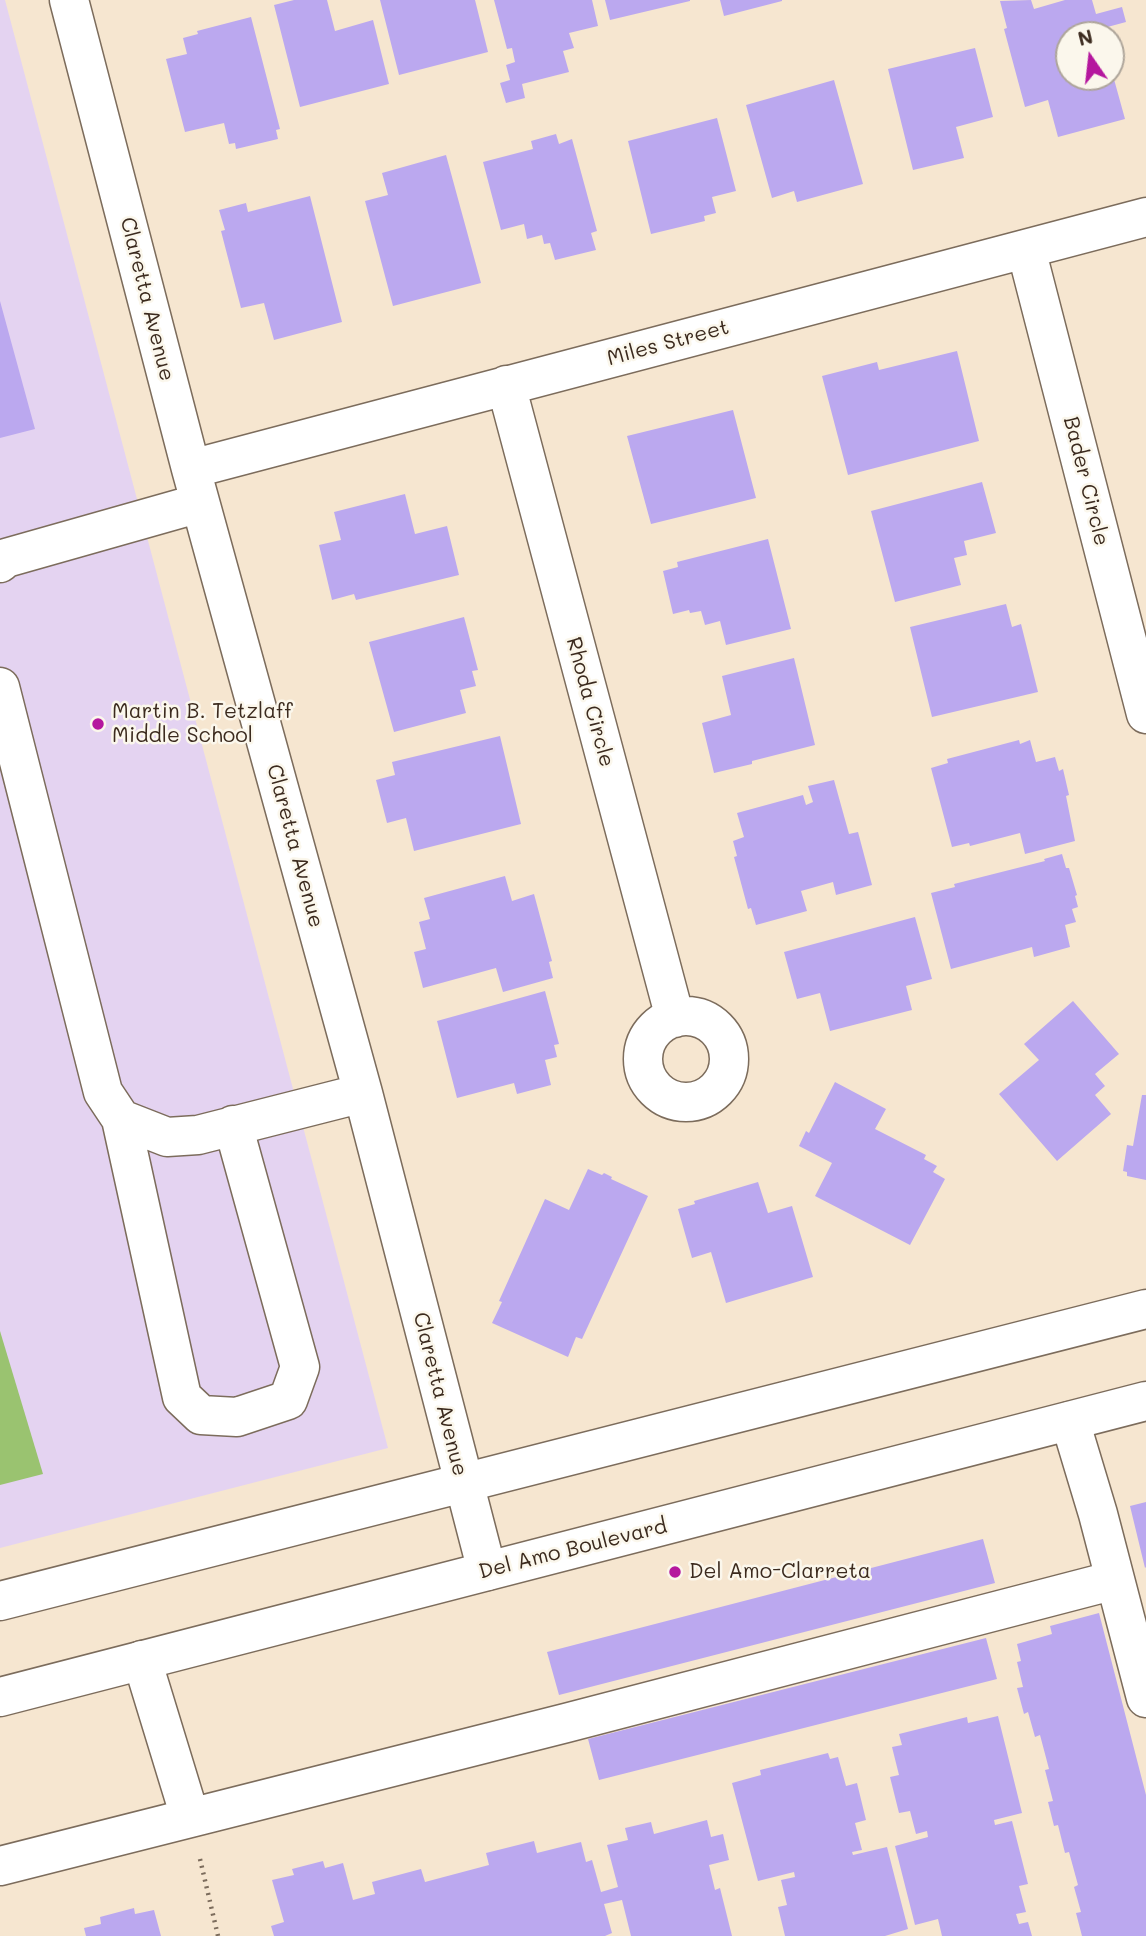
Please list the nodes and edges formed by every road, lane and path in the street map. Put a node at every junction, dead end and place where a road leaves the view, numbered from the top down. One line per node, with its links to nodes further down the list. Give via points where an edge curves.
1 (69, 0): 5 (street, Claretta Avenue)
2 (1146, 217): 3 (street, Miles Street)
3 (1026, 249): 4 (street, Miles Street); 8 (street, Bader Circle)
4 (506, 386): 5 (street, Miles Street); 9 (street, Rhoda Circle)
5 (195, 486): 6 (street, Miles Street); 10 (street, Claretta Avenue)
6 (0, 563)
7 (0, 688): 11 (street, via 103,1092)
8 (1146, 714)
9 (675, 1018)
10 (363, 1093): 12 (street); 16 (street, Claretta Avenue)
11 (121, 1119): 12 (street, via 167,1137 198,1135); 12 (street, via 182,1397 201,1415 237,1418 288,1400 300,1367)
12 (233, 1125)
13 (1146, 1309): 16 (street)
14 (1146, 1401): 15 (street, Del Amo Boulevard)
15 (1070, 1421): 17 (street, Del Amo Boulevard); 18 (street)
16 (463, 1483): 17 (street, Claretta Avenue); 19 (street)
17 (487, 1571): 20 (street, Del Amo Boulevard)
18 (1115, 1580): 22 (street); 23 (street)
19 (0, 1601)
20 (142, 1660): 21 (street, Del Amo Boulevard); 23 (street)
21 (0, 1697)
22 (1146, 1698)
23 (190, 1817): 24 (street); 25 (path)
24 (0, 1866)
25 (218, 1936)

